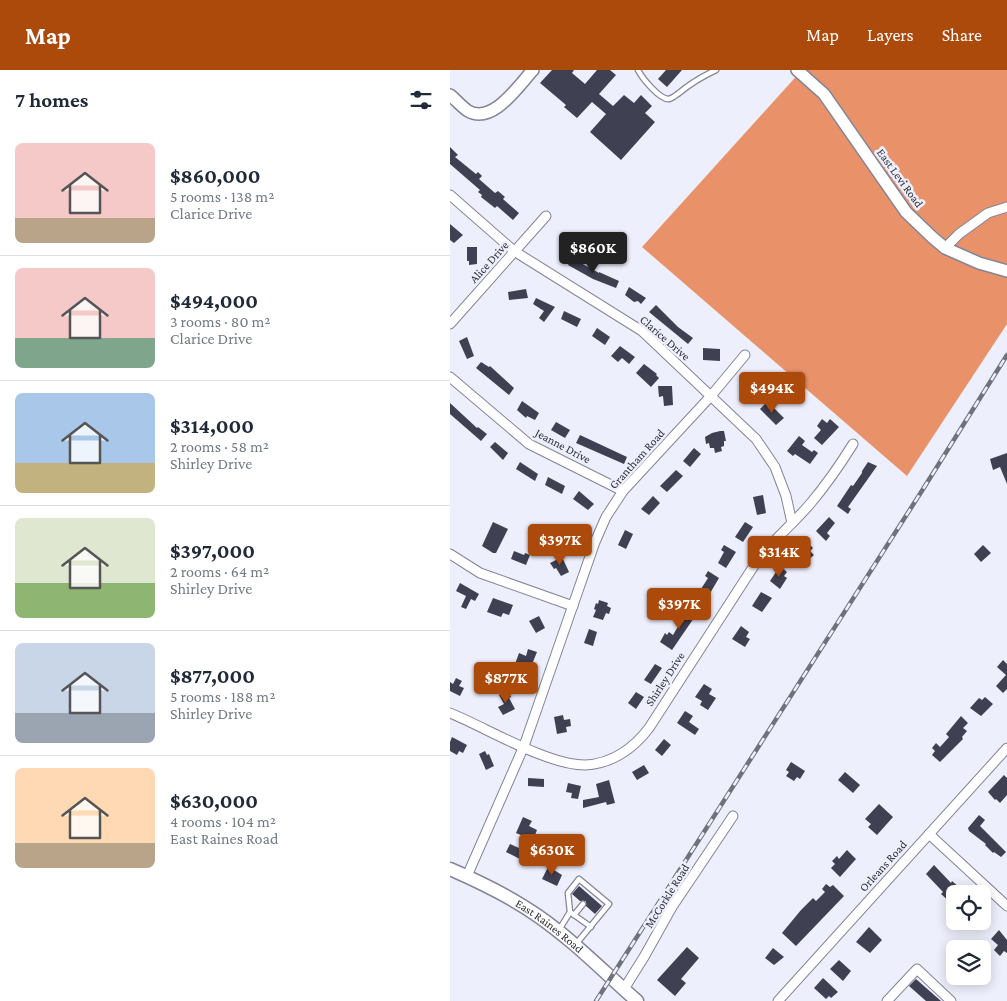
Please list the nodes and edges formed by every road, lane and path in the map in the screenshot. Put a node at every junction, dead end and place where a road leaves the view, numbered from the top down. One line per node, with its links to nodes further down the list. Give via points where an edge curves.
1 (533, 70): 5 (street, via 498,108 483,114 468,111)
2 (638, 70): 3 (lane, via 652,88 667,99)
3 (716, 70)
4 (797, 70): 9 (street, East Levi Road, via 824,94 906,212)
5 (450, 95)
6 (450, 195): 10 (street, Clarice Drive)
7 (1007, 207): 9 (street, via 988,213)
8 (546, 216): 10 (street, Alice Drive)
9 (946, 248): 11 (street, East Levi Road)
10 (514, 252): 12 (street, Alice Drive); 15 (street, Clarice Drive, via 642,331)
11 (1007, 271)
12 (450, 324)
13 (745, 355): 15 (street, Grantham Road)
14 (450, 377): 17 (street, Jeanne Drive, via 529,444)
15 (710, 397): 17 (street, Grantham Road); 18 (street, Clarice Drive, via 756,439 776,467)
16 (853, 444): 18 (street, Shirley Drive, via 820,492)
17 (623, 491): 20 (street, Grantham Road, via 602,526)
18 (792, 523): 22 (street, Shirley Drive, via 757,561 649,728 625,752 585,765 562,761)
19 (450, 554): 20 (street, via 480,572)
20 (573, 606): 22 (street, Grantham Road)
21 (450, 713): 22 (street, Shirley Drive)
22 (524, 746): 27 (street, Grantham Road)
23 (1007, 748): 25 (street, Orleans Road)
24 (733, 816): 34 (street, McCorkle Road, via 672,907 640,964)
25 (929, 834): 29 (street); 35 (street, Orleans Road)
26 (450, 868): 27 (main road, East Raines Road)
27 (467, 876): 32 (main road, East Raines Road, via 521,905)
28 (583, 904): 30 (lane)
29 (1007, 906)
30 (572, 913): 31 (lane); 31 (lane, via 568,892 579,879 591,893 609,904); 32 (lane)
31 (591, 926): 33 (lane)
32 (558, 931): 33 (main road, East Raines Road)
33 (576, 945): 34 (main road, East Raines Road)
34 (628, 996)
35 (778, 1001)
36 (887, 1001): 37 (street, via 917,969)
37 (951, 1001)

